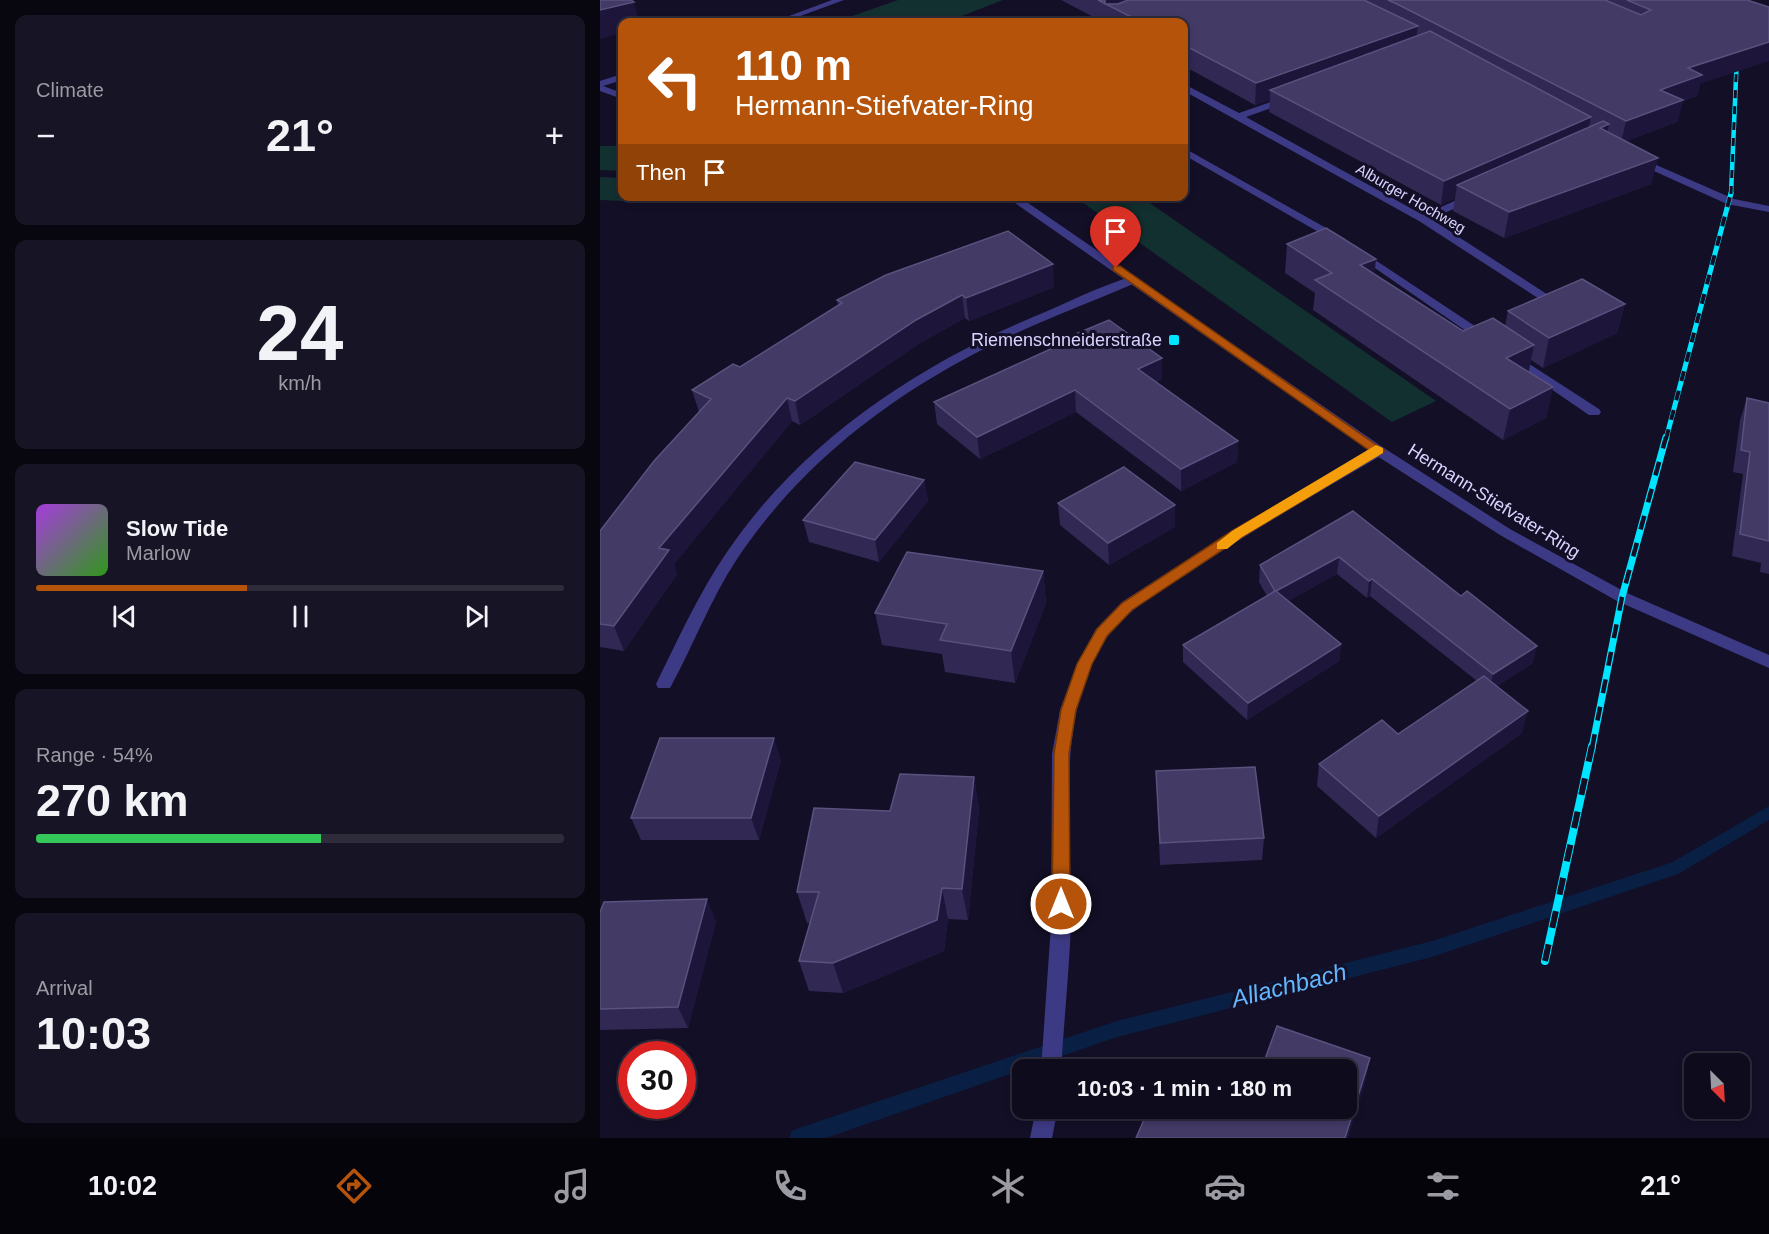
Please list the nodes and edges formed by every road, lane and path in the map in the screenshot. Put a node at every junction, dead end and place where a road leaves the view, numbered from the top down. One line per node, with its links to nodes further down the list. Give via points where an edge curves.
1 (840, 0): 2 (street)
2 (788, 18)
3 (618, 79): 4 (street)
4 (600, 86): 6 (street)
5 (1188, 89): 8 (street, Alburger Hochweg)
6 (618, 95)
7 (1293, 97): 8 (street)
8 (1237, 117): 14 (street, Alburger Hochweg)
9 (1188, 153): 17 (street, via 1348,244)
10 (1626, 154): 13 (street, via 1731,202)
11 (1485, 192): 14 (street)
12 (1017, 201): 15 (street, Hermann-Stiefvater-Ring)
13 (1769, 209)
14 (1423, 219): 16 (street, Alburger Hochweg, via 1553,302)
15 (1134, 280): 18 (street, Hermann-Stiefvater-Ring); 20 (street, via 971,351 900,391 844,435 786,486 742,541 704,604)
16 (1533, 312)
17 (1594, 412)
18 (1379, 451): 19 (street, Hermann-Stiefvater-Ring, via 1578,574 1651,611); 21 (street, via 1237,534 1127,606 1102,633 1085,664 1068,710 1061,754 1059,956)
19 (1769, 662)
20 (664, 684)
21 (1052, 1059)
22 (1045, 1119): 23 (street)
23 (1041, 1138)

